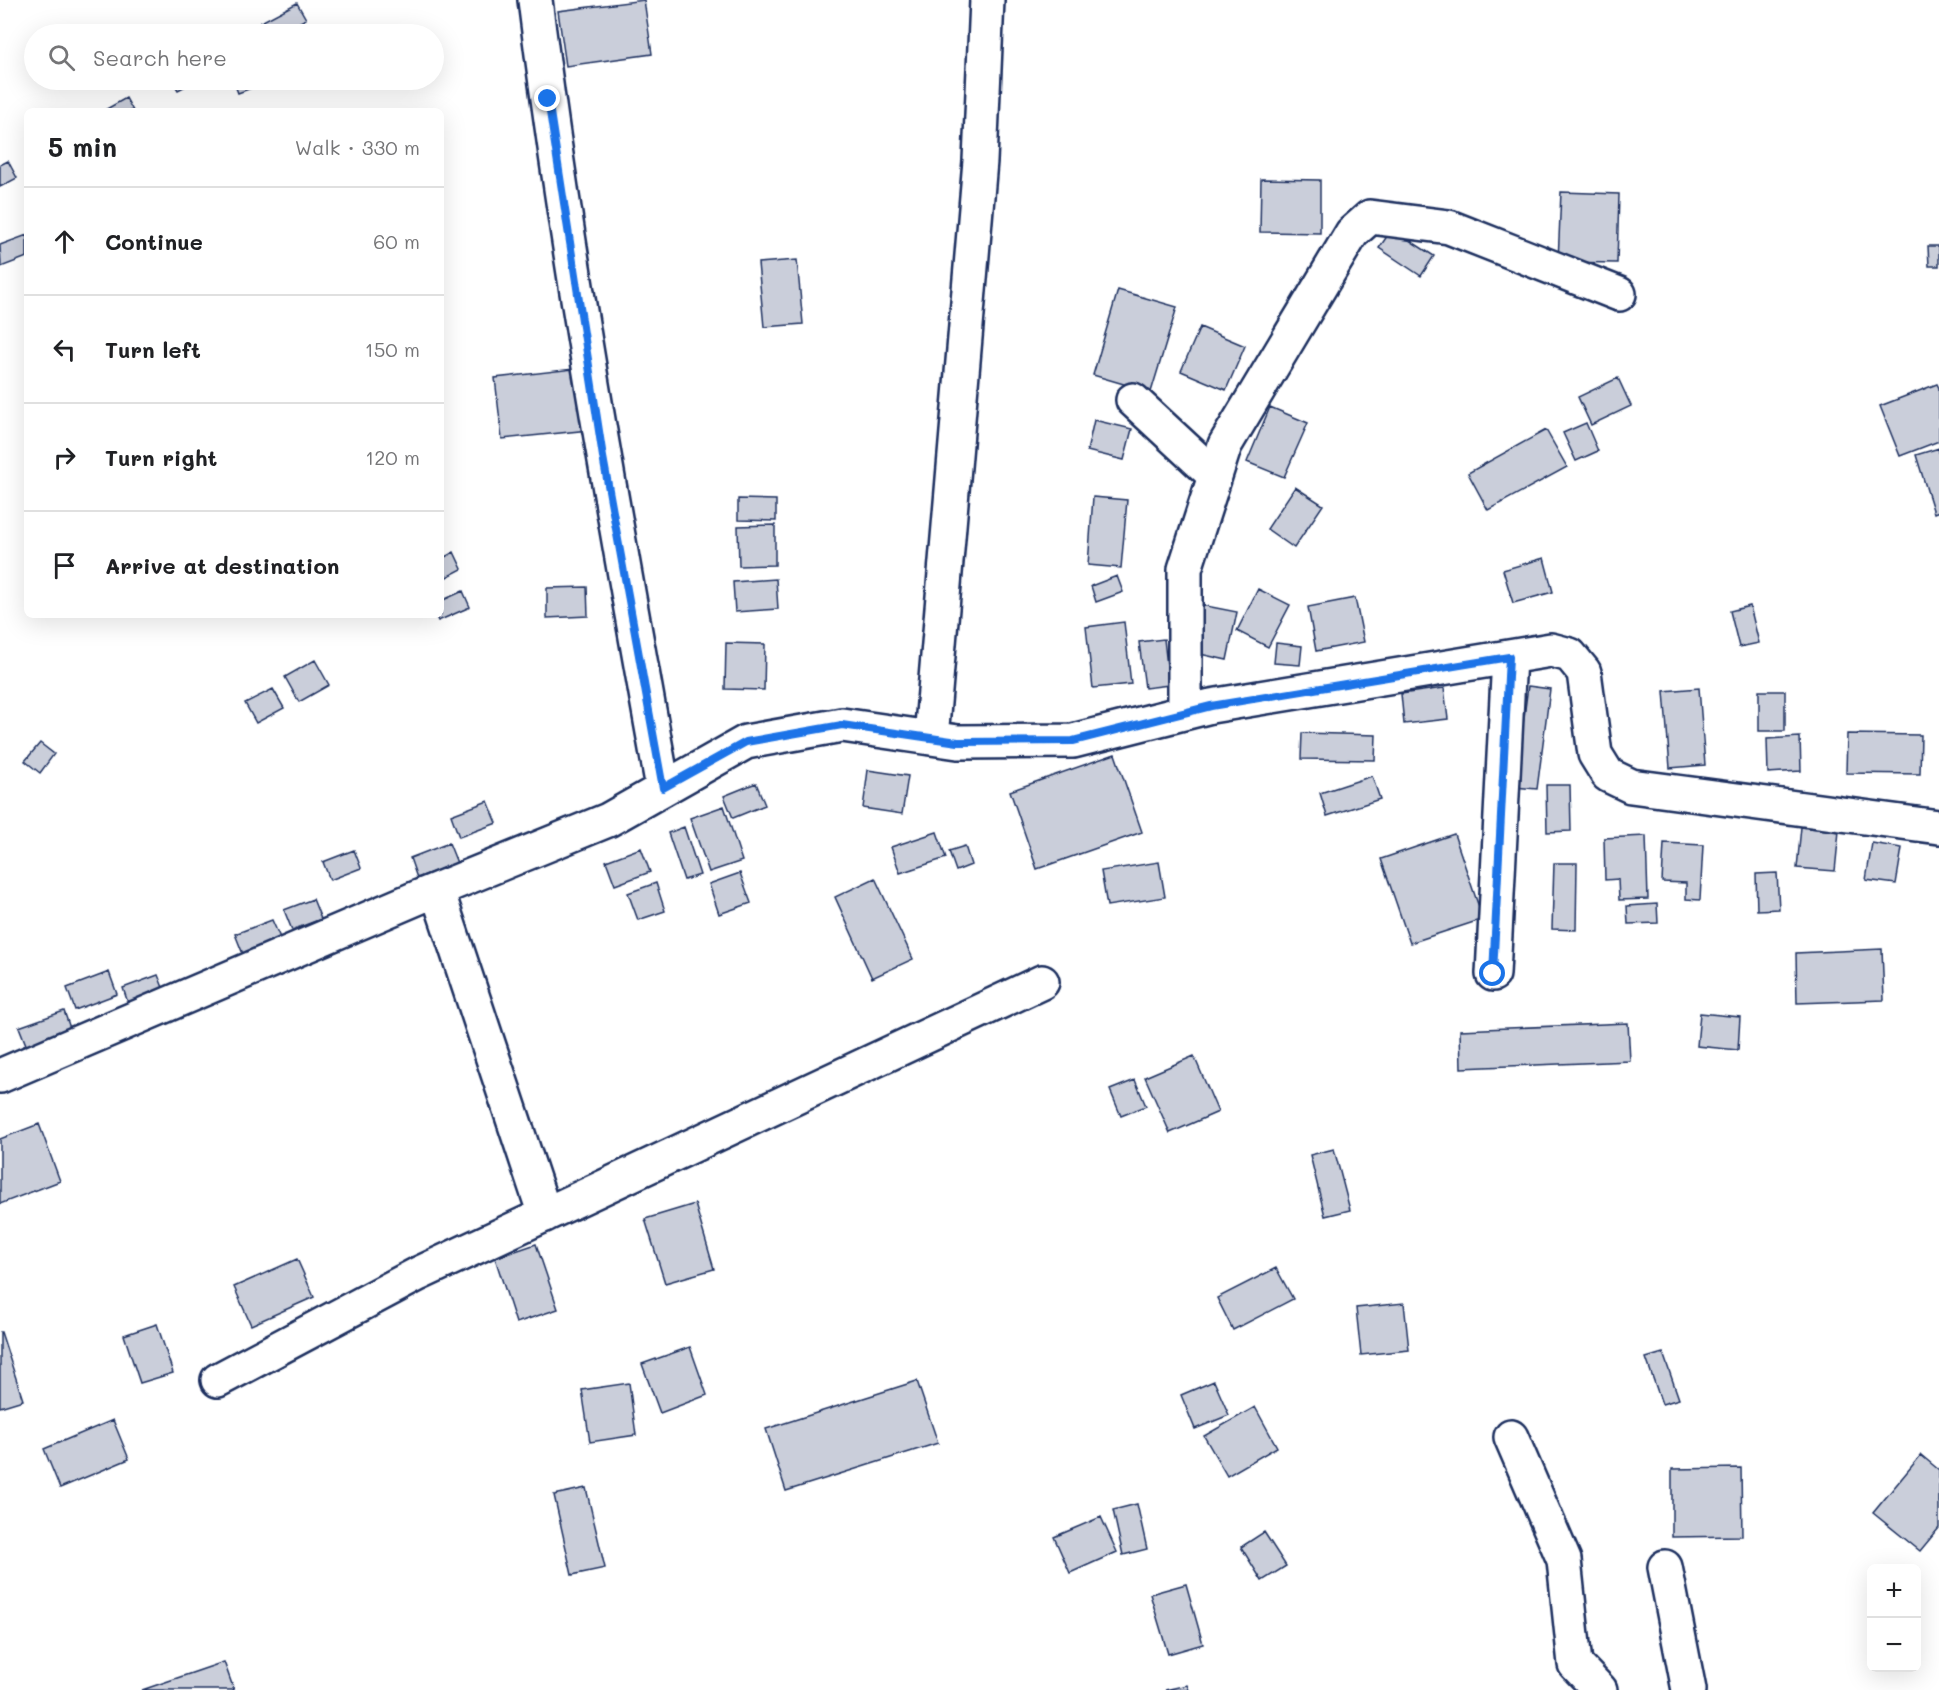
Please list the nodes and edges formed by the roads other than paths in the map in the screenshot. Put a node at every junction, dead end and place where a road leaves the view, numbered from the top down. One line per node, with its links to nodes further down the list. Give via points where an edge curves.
1 (535, 0): 9 (street, via 603,457)
2 (987, 0): 8 (street, via 980,161)
3 (1619, 294): 5 (street, via 1449,227 1370,217 1352,233 1226,445)
4 (1133, 400): 5 (street)
5 (1215, 476): 7 (street, via 1185,569)
6 (1509, 657): 7 (street); 10 (street, via 1551,650 1570,655 1584,672 1595,754 1608,775 1631,786); 12 (street)
7 (1185, 712): 8 (street, via 1073,741 958,742)
8 (931, 738): 9 (street, via 842,725 746,742)
9 (663, 788): 11 (street, via 608,820)
10 (1939, 827)
11 (436, 890): 14 (street); 15 (street)
12 (1493, 974)
13 (1042, 982): 15 (street)
14 (0, 1076)
15 (545, 1215): 16 (street, via 418,1274)
16 (218, 1380)
17 (1511, 1437): 19 (street, via 1564,1560 1575,1664)
18 (1665, 1567): 20 (street)
19 (1600, 1690)
20 (1689, 1690)

